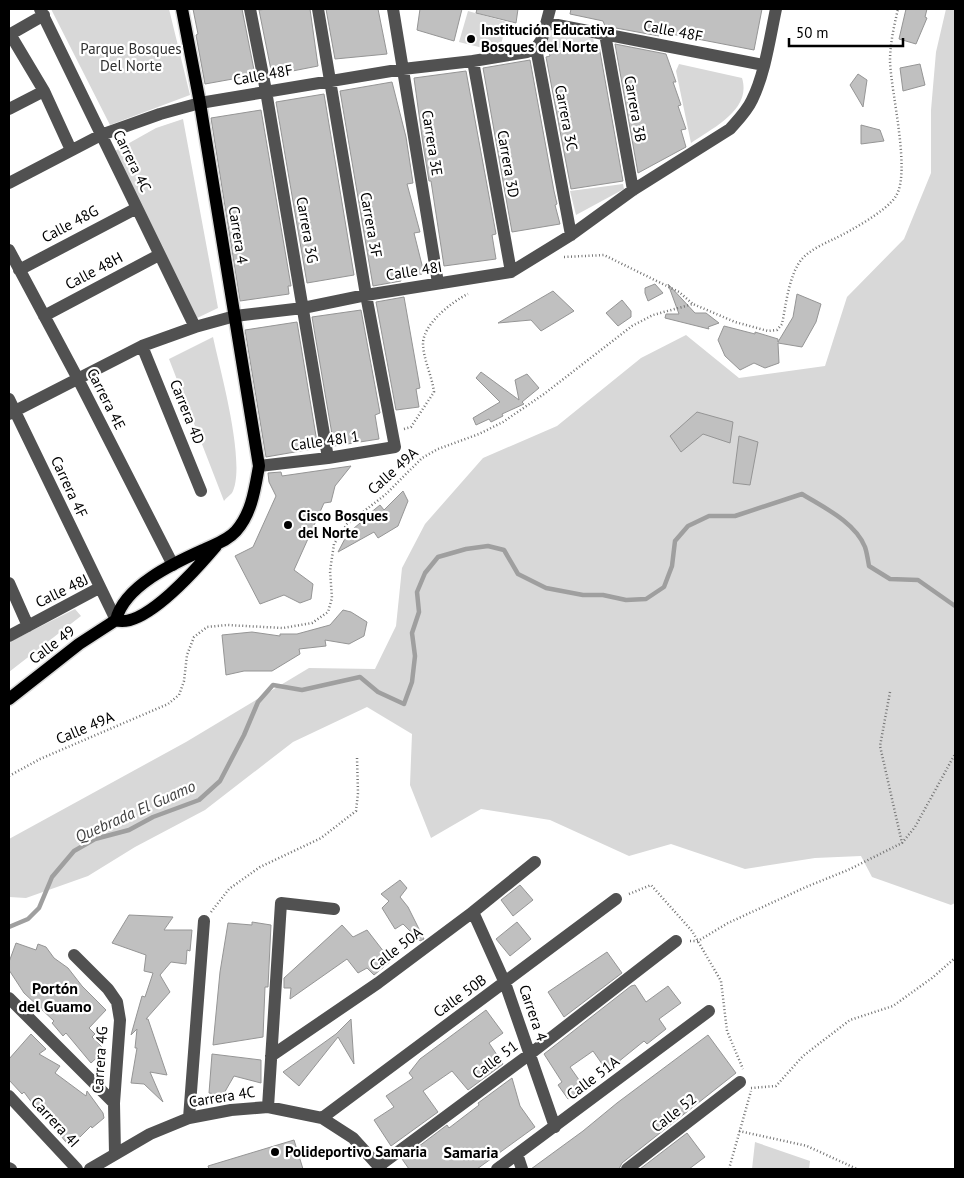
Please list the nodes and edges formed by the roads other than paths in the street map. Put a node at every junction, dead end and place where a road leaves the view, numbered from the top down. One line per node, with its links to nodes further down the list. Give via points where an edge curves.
1 (182, 9): 18 (main road, Carrera 4)
2 (250, 9): 17 (street, Carrera 3G)
3 (318, 9): 15 (street, Carrera 3F)
4 (393, 9): 14 (street, Carrera 3E)
5 (550, 9): 8 (street)
6 (776, 9): 13 (street, Calle 48I)
7 (42, 12): 9 (street); 20 (street, Carrera 4C)
8 (547, 23): 10 (street, Calle 48F); 11 (street)
9 (9, 34): 16 (street)
10 (605, 34): 13 (street, Calle 48F); 23 (street, Carrera 3B)
11 (536, 48): 12 (street, Calle 48F); 25 (street, Carrera 3C)
12 (473, 61): 14 (street, Calle 48F); 29 (street, Carrera 3D)
13 (764, 65): 23 (street, Calle 48I, via 752,100 730,129)
14 (403, 69): 15 (street, Calle 48F); 30 (street, Carrera 3E)
15 (330, 81): 17 (street, Calle 48F); 31 (street, Carrera 3F)
16 (44, 91): 19 (street); 21 (street)
17 (266, 91): 18 (street, Calle 48F); 32 (street, Carrera 3G)
18 (200, 103): 20 (street, Calle 48F); 34 (main road, Carrera 4)
19 (9, 109)
20 (101, 135): 21 (street, Calle 48F); 24 (street, Carrera 4C)
21 (71, 150): 22 (street, Calle 48F)
22 (9, 183)
23 (633, 190): 25 (street, Calle 48I)
24 (137, 208): 27 (street, Carrera 4C); 28 (street, Calle 48G)
25 (571, 235): 29 (street, Calle 48I)
26 (9, 250): 28 (street, Carrera 4E)
27 (159, 255): 33 (street, Calle 48H); 35 (street, Carrera 4C)
28 (19, 270): 33 (street, Carrera 4E)
29 (511, 272): 30 (street, Calle 48I)
30 (438, 283): 31 (street, Calle 48I)
31 (366, 295): 32 (street, Calle 48I); 40 (street, Carrera 3F)
32 (303, 308): 34 (street, Calle 48I); 41 (street, Carrera 3G)
33 (44, 316): 37 (street, Carrera 4E)
34 (235, 316): 35 (street, Calle 48I); 42 (main road, Carrera 4)
35 (195, 327): 36 (street, Calle 48I)
36 (142, 346): 37 (street, Calle 48I); 43 (street, Carrera 4D)
37 (78, 379): 39 (street, Calle 48I); 45 (street, Carrera 4E)
38 (9, 399): 39 (street, Carrera 4F)
39 (12, 412): 47 (street, Carrera 4F)
40 (395, 447): 41 (street, Calle 48I 1)
41 (328, 458): 42 (street, Calle 48I 1)
42 (258, 466): 44 (main road, via 254,497 246,515 238,529)
43 (201, 491)
44 (220, 542): 45 (main road); 48 (main road, via 162,601 130,622)
45 (173, 565): 48 (main road, via 139,587 120,608)
46 (9, 583): 49 (street)
47 (99, 588): 48 (street, Calle 48J); 49 (street, Calle 48J)
48 (116, 620): 51 (main road, Calle 49, via 79,644)
49 (28, 626): 50 (street, Calle 48J)
50 (9, 636)
51 (9, 699)
52 (535, 862): 55 (street, Calle 50A)
53 (616, 899): 59 (street, Calle 50B)
54 (334, 909): 63 (street, via 281,903)
55 (473, 912): 59 (street, Carrera 4); 63 (street, Calle 50A, via 378,983)
56 (204, 921): 68 (street)
57 (676, 941): 62 (street, Calle 51)
58 (74, 955): 66 (street, Carrera 4G, via 117,1002 120,1020)
59 (505, 983): 62 (street, Carrera 4); 69 (street, Calle 50B)
60 (9, 998): 66 (street)
61 (709, 1011): 70 (street, Calle 51A)
62 (530, 1054): 70 (street, Carrera 4); 73 (street, Calle 51)
63 (271, 1056): 67 (street)
64 (746, 1081): 78 (street, Calle 52)
65 (9, 1096): 74 (street, Carrera 4I)
66 (114, 1103): 71 (street, Carrera 4G)
67 (268, 1107): 68 (street, Carrera 4C); 69 (street, Carrera 4C)
68 (189, 1118): 71 (street, Carrera 4C, via 150,1134)
69 (322, 1118): 73 (street, Carrera 4C, via 353,1138)
70 (555, 1127): 72 (street, Calle 51A)
71 (115, 1154): 75 (street, Carrera 4C)
72 (517, 1154): 76 (street, Calle 51A); 77 (street)
73 (380, 1168)
74 (77, 1169)
75 (90, 1169)
76 (496, 1169)
77 (522, 1169)
78 (627, 1169)

